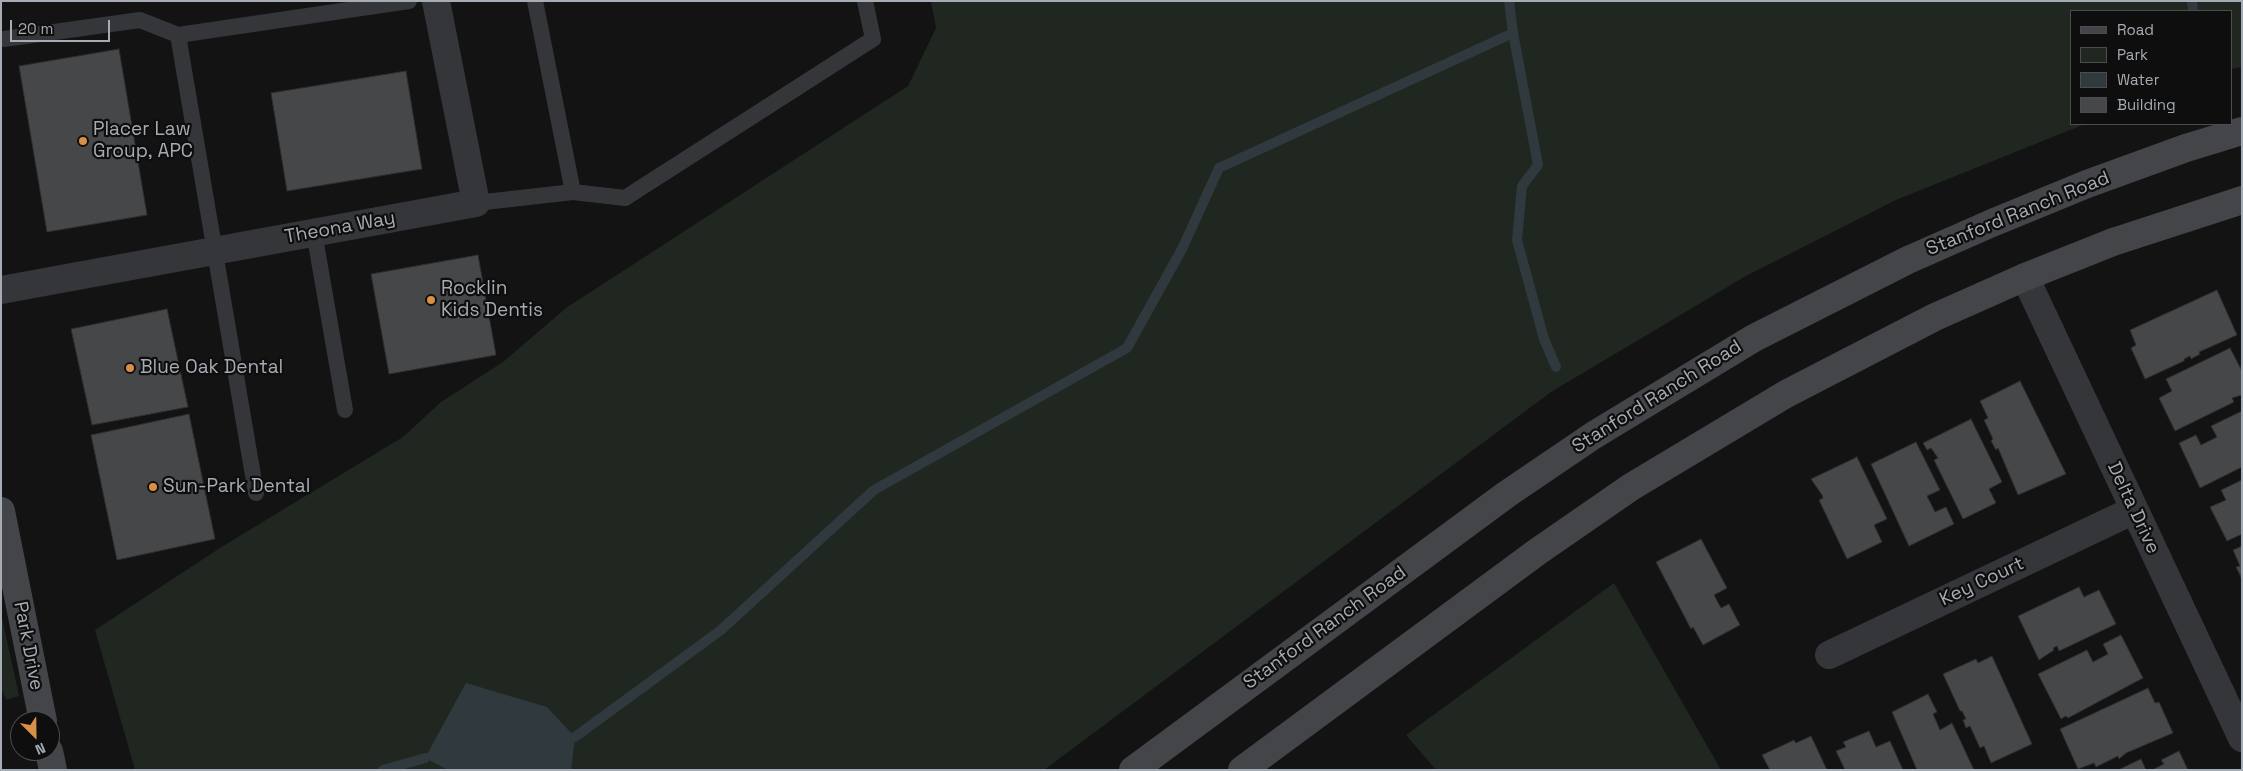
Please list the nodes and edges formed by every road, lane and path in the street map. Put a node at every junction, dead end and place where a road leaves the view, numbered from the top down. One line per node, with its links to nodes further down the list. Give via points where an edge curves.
1 (409, 1): 5 (lane)
2 (436, 1): 10 (street)
3 (535, 1): 8 (lane)
4 (865, 1): 8 (lane, via 872,39 625,198)
5 (178, 35): 6 (lane, via 140,20); 12 (lane)
6 (4, 39)
7 (2242, 132): 22 (main road, Stanford Ranch Road, via 2186,148 2087,184 1992,223 1908,260 1746,342 1594,435 1507,494)
8 (574, 192): 10 (lane)
9 (2242, 200): 13 (main road, via 2113,242)
10 (476, 203): 11 (street, Theona Way)
11 (314, 232): 12 (street, Theona Way); 15 (lane)
12 (213, 251): 14 (street, Theona Way); 16 (lane)
13 (2025, 277): 17 (street, Delta Drive); 23 (main road, via 1846,362 1720,431 1631,487 1537,552)
14 (1, 290)
15 (345, 410)
16 (256, 493)
17 (2134, 510): 19 (street, Key Court); 21 (street, Delta Drive)
18 (1, 511): 20 (main road, Park Drive)
19 (1829, 655)
20 (41, 711)
21 (2242, 738)
22 (1133, 770)
23 (1242, 770)

